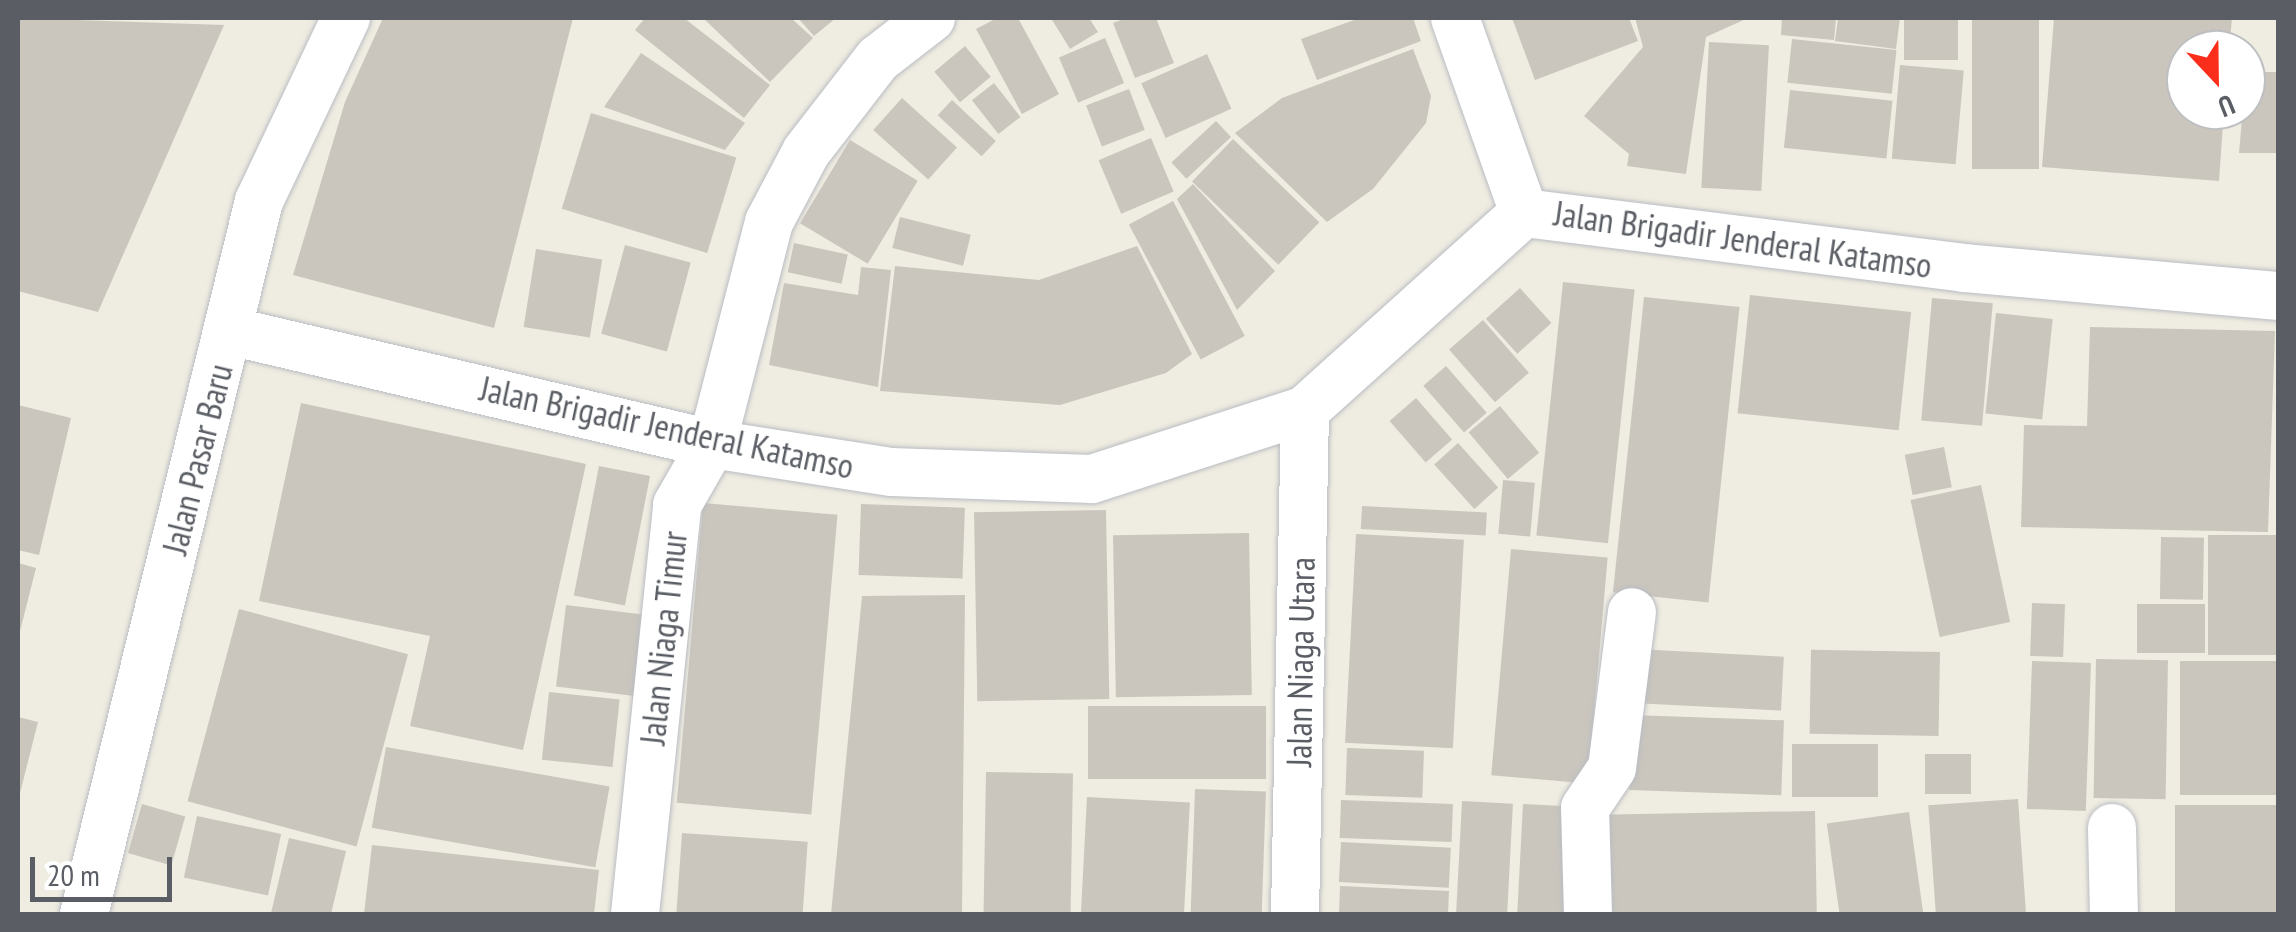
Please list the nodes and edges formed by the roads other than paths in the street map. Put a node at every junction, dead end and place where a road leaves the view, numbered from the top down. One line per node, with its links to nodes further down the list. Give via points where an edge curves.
1 (346, 18): 6 (street, Jalan Pasar Baru, via 259,202)
2 (932, 18): 8 (street, Jalan Niaga Timur, via 878,59 806,152 769,222)
3 (1455, 18): 4 (street)
4 (1524, 212): 5 (street, Jalan Brigadir Jenderal Katamso, via 1964,268); 7 (street, Jalan Brigadir Jenderal Katamso)
5 (2278, 296)
6 (230, 330): 8 (street, Jalan Brigadir Jenderal Katamso); 11 (street, Jalan Pasar Baru)
7 (1306, 410): 8 (street, Jalan Brigadir Jenderal Katamso, via 1092,479 891,472); 13 (street, Jalan Niaga Utara)
8 (712, 444): 12 (street, Jalan Niaga Timur, via 678,506)
9 (1632, 612): 14 (street, via 1612,768 1585,808)
10 (2112, 828): 15 (street)
11 (84, 914)
12 (634, 914)
13 (1294, 914)
14 (1588, 914)
15 (2114, 914)

